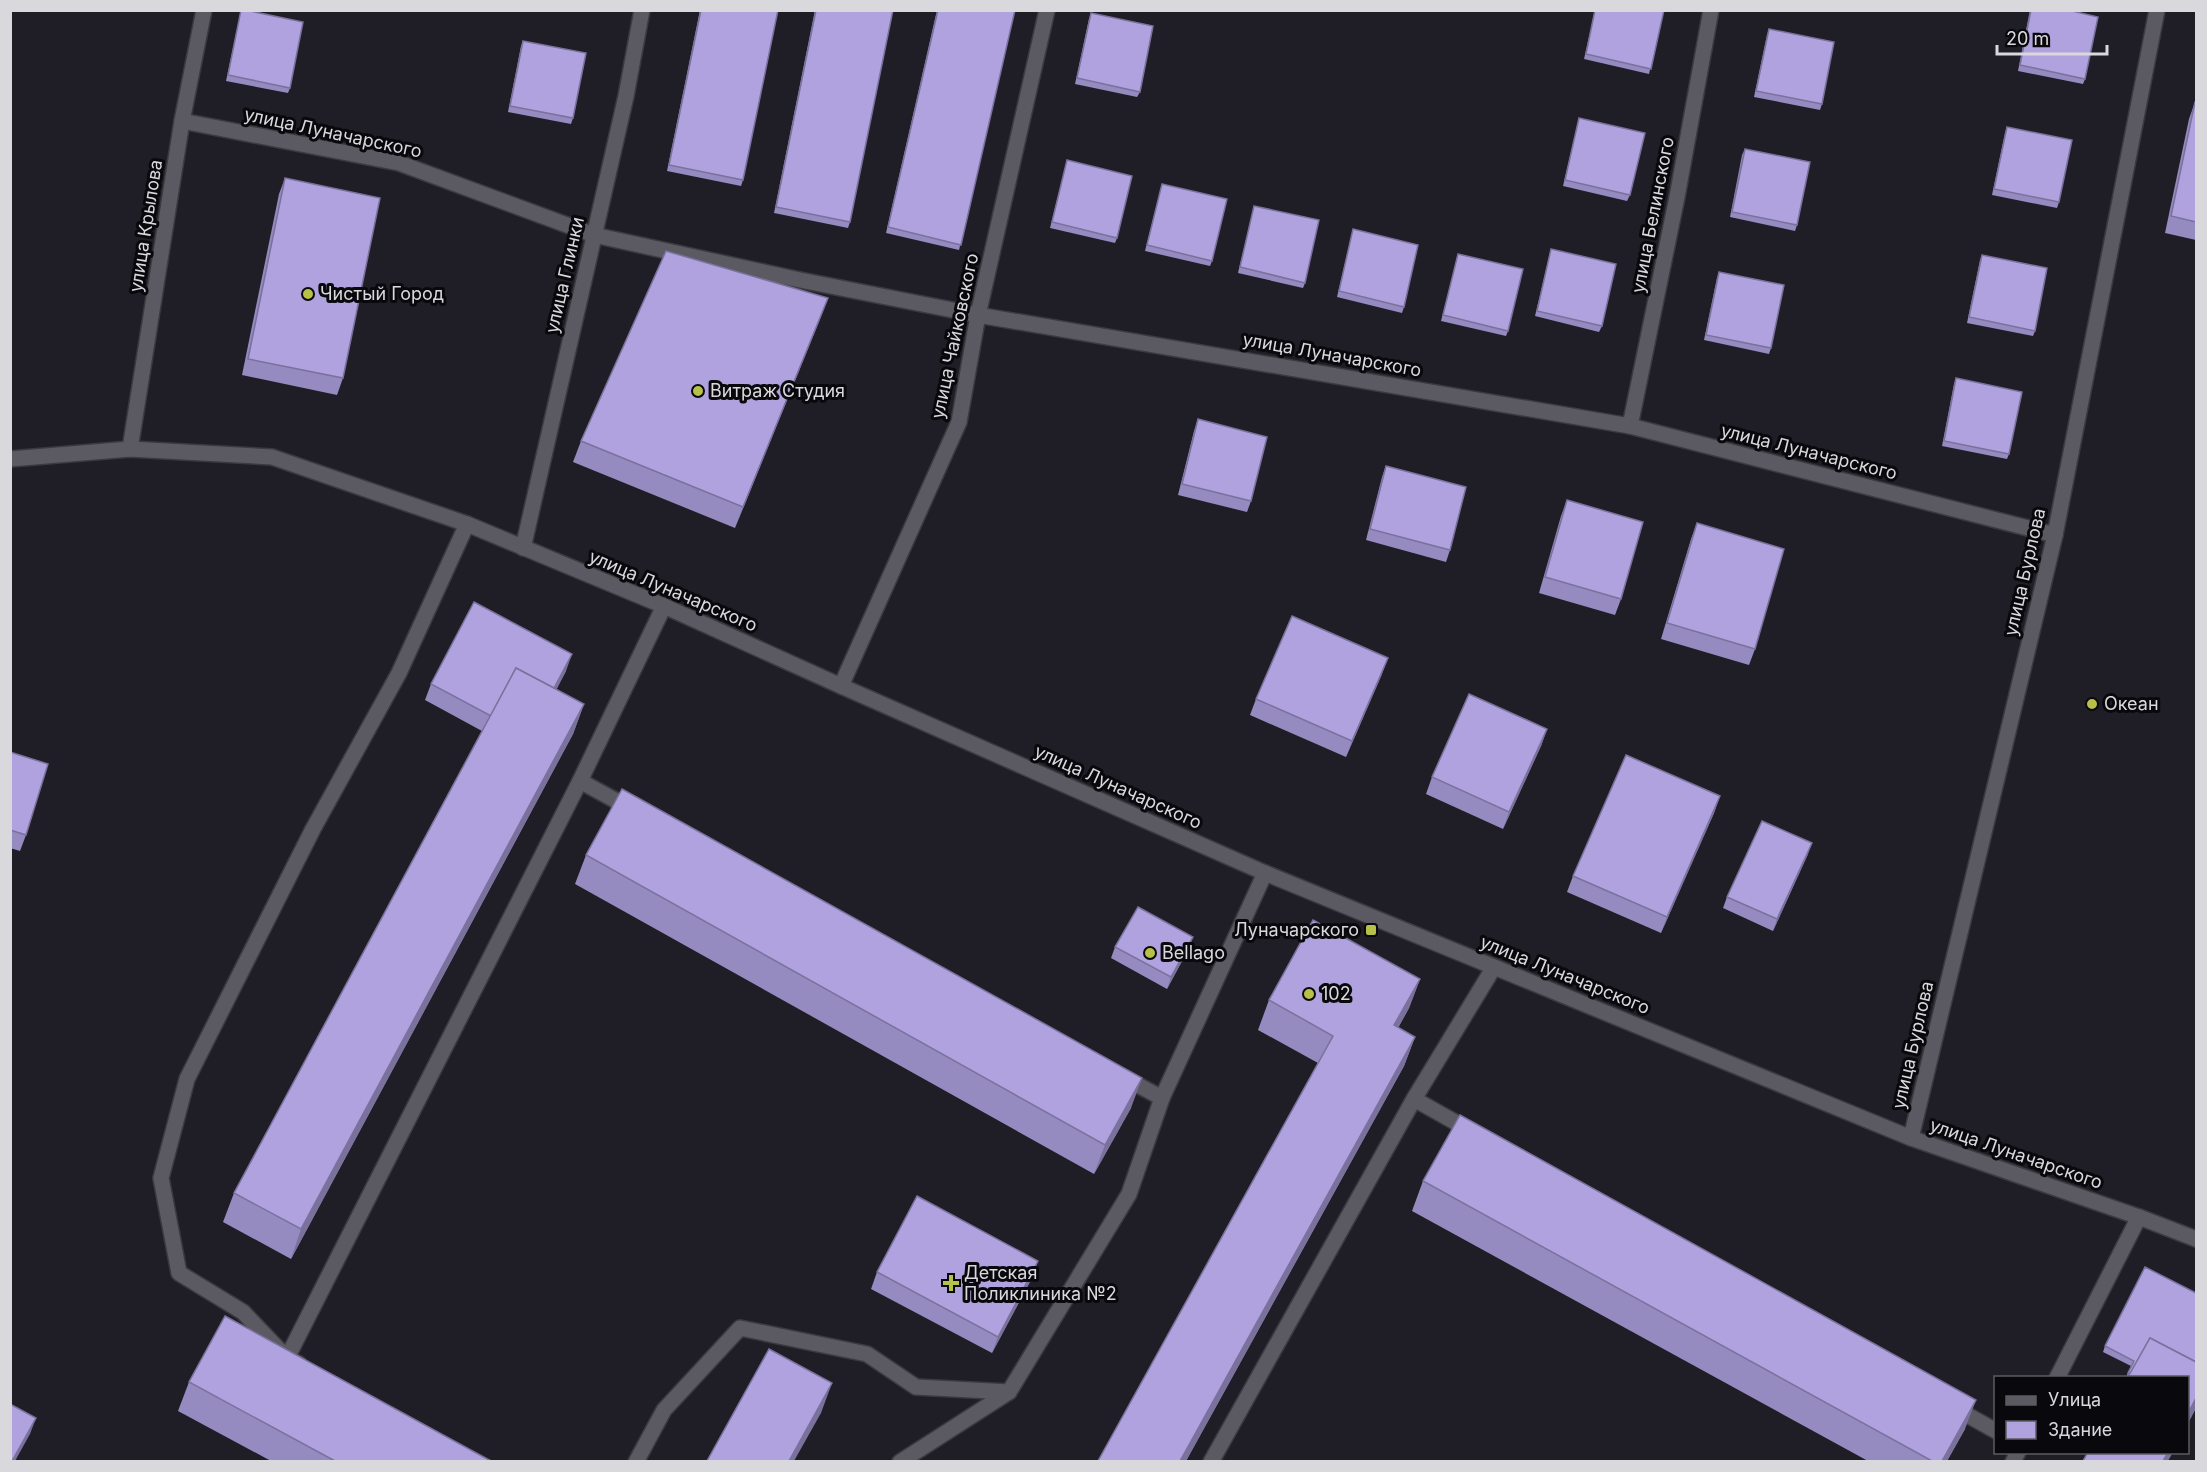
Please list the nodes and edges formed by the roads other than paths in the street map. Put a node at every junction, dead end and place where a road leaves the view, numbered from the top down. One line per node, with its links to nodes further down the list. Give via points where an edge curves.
1 (204, 10): 6 (street, улица Крылова)
2 (642, 10): 7 (street, улица Глинки)
3 (1047, 10): 8 (street, улица Чайковского)
4 (1711, 10): 9 (street, улица Белинского)
5 (2157, 10): 13 (street, улица Бурлова)
6 (182, 121): 7 (street, улица Луначарского, via 399,163); 10 (street, улица Крылова)
7 (594, 235): 8 (street, улица Луначарского); 14 (street, улица Глинки)
8 (978, 315): 9 (street, улица Луначарского); 16 (street, улица Чайковского, via 959,422)
9 (1630, 426): 13 (street, улица Луначарского)
10 (130, 449): 11 (street, улица Луначарского); 12 (street, улица Луначарского, via 272,457)
11 (10, 459)
12 (467, 524): 14 (street, улица Луначарского); 28 (street, via 399,673 313,828 187,1079 162,1178 179,1273 243,1312)
13 (2055, 535): 24 (street, улица Бурлова)
14 (523, 548): 15 (street, улица Луначарского)
15 (664, 606): 16 (street, улица Луначарского); 17 (street)
16 (841, 686): 19 (street, улица Луначарского)
17 (580, 781): 18 (street); 28 (street)
18 (643, 815)
19 (1264, 873): 20 (street, улица Луначарского); 22 (street)
20 (1494, 967): 23 (street); 24 (street, улица Луначарского)
21 (1110, 1070): 22 (street)
22 (1162, 1098): 31 (street, via 1129,1194)
23 (1414, 1099): 25 (street); 36 (street)
24 (1911, 1138): 26 (street, улица Луначарского)
25 (1486, 1140)
26 (2139, 1217): 27 (street, улица Луначарского); 30 (street)
27 (2196, 1239)
28 (287, 1358): 29 (street)
29 (307, 1369)
30 (2057, 1376)
31 (1009, 1392): 34 (street, via 916,1387 867,1354 740,1328 664,1410); 35 (street)
32 (1944, 1401): 33 (street)
33 (1994, 1430)
34 (636, 1461)
35 (900, 1461)
36 (1211, 1461)

